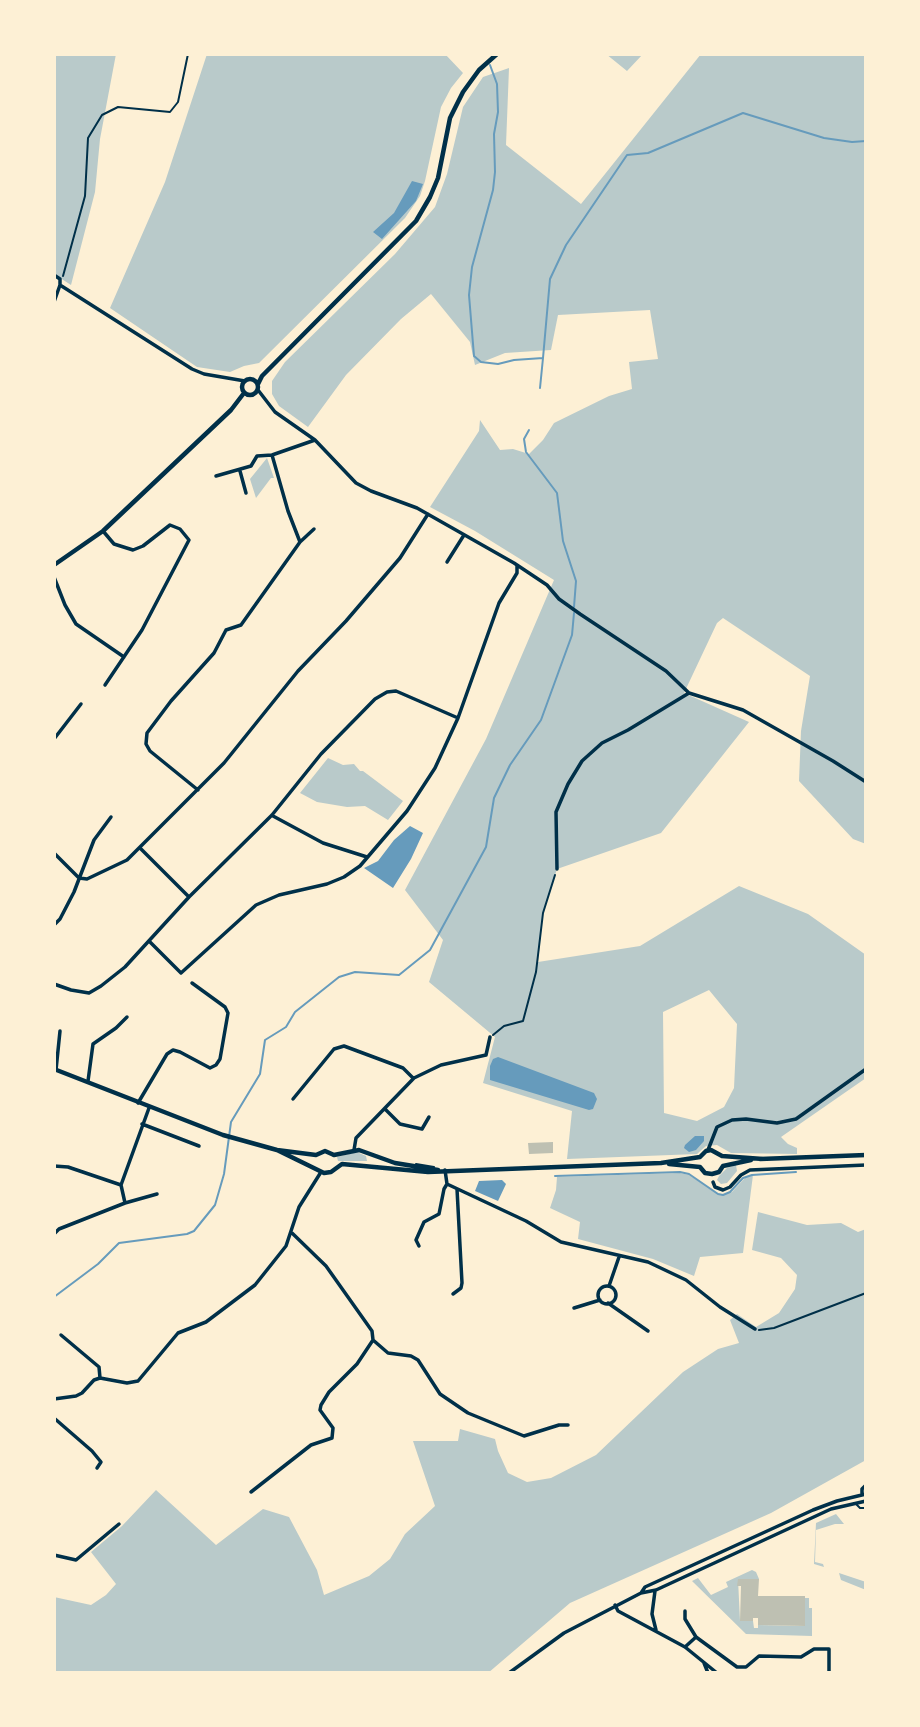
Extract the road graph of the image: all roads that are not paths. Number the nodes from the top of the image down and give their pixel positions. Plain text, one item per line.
1 (497, 55) edge
2 (54, 275) edge
3 (60, 285) junction
4 (54, 302) edge
5 (244, 382) junction
6 (253, 389) junction
7 (315, 440) junction
8 (272, 454) junction
9 (240, 471) junction
10 (216, 476) dead end
11 (246, 493) dead end
12 (428, 514) junction
13 (314, 529) dead end
14 (103, 531) junction
15 (464, 535) junction
16 (300, 542) junction
17 (447, 562) dead end
18 (54, 565) edge
19 (517, 566) junction
20 (54, 578) edge
21 (124, 657) junction
22 (105, 685) dead end
23 (689, 694) junction
24 (81, 704) dead end
25 (458, 718) junction
26 (54, 739) edge
27 (866, 782) edge
28 (198, 790) junction
29 (272, 816) junction
30 (111, 817) dead end
31 (140, 848) junction
32 (54, 853) edge
33 (367, 857) junction
34 (557, 869) road end
35 (79, 878) junction
36 (189, 897) junction
37 (54, 925) edge
38 (149, 942) junction
39 (192, 983) dead end
40 (54, 984) edge
41 (127, 1017) dead end
42 (60, 1031) dead end
43 (489, 1038) road end
44 (866, 1069) edge
45 (55, 1070) edge
46 (414, 1078) junction
47 (88, 1081) junction
48 (293, 1098) dead end
49 (138, 1103) junction
50 (149, 1108) junction
51 (385, 1109) junction
52 (429, 1118) dead end
53 (142, 1124) junction
54 (199, 1146) dead end
55 (277, 1150) junction
56 (354, 1150) junction
57 (711, 1150) junction
58 (866, 1154) edge
59 (316, 1155) junction
60 (334, 1155) junction
61 (373, 1156) junction
62 (722, 1156) junction
63 (700, 1157) junction
64 (763, 1159) junction
65 (661, 1163) junction
66 (866, 1165) edge
67 (54, 1166) edge
68 (723, 1166) junction
69 (335, 1167) junction
70 (369, 1167) junction
71 (700, 1167) junction
72 (316, 1168) junction
73 (441, 1170) junction
74 (321, 1172) junction
75 (713, 1182) dead end
76 (447, 1184) junction
77 (121, 1185) junction
78 (457, 1189) junction
79 (157, 1194) dead end
80 (125, 1203) junction
81 (292, 1233) junction
82 (54, 1234) edge
83 (419, 1246) dead end
84 (620, 1257) junction
85 (609, 1286) junction
86 (453, 1294) dead end
87 (600, 1300) junction
88 (608, 1303) junction
89 (574, 1308) dead end
90 (755, 1329) road end
91 (648, 1331) dead end
92 (61, 1335) dead end
93 (373, 1340) junction
94 (100, 1378) junction
95 (54, 1399) edge
96 (54, 1418) edge
97 (568, 1425) dead end
98 (97, 1468) dead end
99 (866, 1485) edge
100 (251, 1492) dead end
101 (864, 1494) edge
102 (866, 1501) edge
103 (854, 1503) junction
104 (866, 1508) edge
105 (119, 1524) dead end
106 (54, 1555) edge
107 (656, 1590) junction
108 (641, 1593) junction
109 (615, 1605) junction
110 (685, 1611) dead end
111 (656, 1630) junction
112 (696, 1637) junction
113 (685, 1647) junction
114 (703, 1661) junction
115 (509, 1673) edge
116 (708, 1673) edge
117 (718, 1673) edge
118 (829, 1673) edge

1 - 6 street
2 - 3 street
3 - 4 street
3 - 5 street
5 - 6 street
5 - 6 street
6 - 7 street
6 - 14 street
7 - 8 street
7 - 12 street
8 - 9 street
8 - 16 street
9 - 10 street
9 - 11 street
12 - 15 street
12 - 28 street
13 - 16 street
14 - 18 street
14 - 21 street
15 - 17 street
15 - 19 street
16 - 28 street
19 - 23 street
19 - 25 street
20 - 21 street
21 - 22 street
23 - 27 street
23 - 34 street
24 - 26 street
25 - 29 street
25 - 33 street
28 - 31 street
29 - 33 street
29 - 36 street
30 - 35 street
31 - 35 street
31 - 36 street
32 - 35 street
33 - 38 street
35 - 37 street
36 - 38 street
38 - 40 street
39 - 49 street
41 - 47 street
42 - 45 street
43 - 46 street
44 - 57 street
45 - 47 street
46 - 48 street
46 - 51 street
47 - 49 street
49 - 50 street
50 - 53 street
50 - 55 street
51 - 52 street
51 - 56 street
53 - 54 street
53 - 77 street
55 - 59 street
55 - 72 street
56 - 60 street
56 - 61 street
57 - 62 street
57 - 63 street
58 - 64 street
59 - 60 street
59 - 72 street
60 - 69 street
61 - 70 street
61 - 73 street
62 - 64 street
62 - 68 street
63 - 65 street
63 - 71 street
64 - 68 street
65 - 71 street
65 - 73 street
66 - 75 street
67 - 77 street
68 - 71 street
69 - 70 street
69 - 74 street
70 - 73 street
72 - 74 street
73 - 76 street
74 - 81 street
76 - 78 street
76 - 83 street
77 - 80 street
78 - 84 street
78 - 86 street
79 - 80 street
80 - 82 street
81 - 93 street
81 - 94 street
84 - 85 street
84 - 90 street
85 - 87 street
85 - 88 street
87 - 88 street
87 - 89 street
88 - 91 street
92 - 94 street
93 - 97 street
93 - 100 street
94 - 95 street
96 - 98 street
99 - 101 street
101 - 108 street
102 - 103 street
103 - 104 lane
103 - 107 street
105 - 106 street
107 - 108 street
107 - 111 street
108 - 109 street
109 - 111 street
109 - 115 street
110 - 112 street
111 - 113 street
112 - 113 street
112 - 118 street
113 - 114 street
114 - 116 street
114 - 117 street

